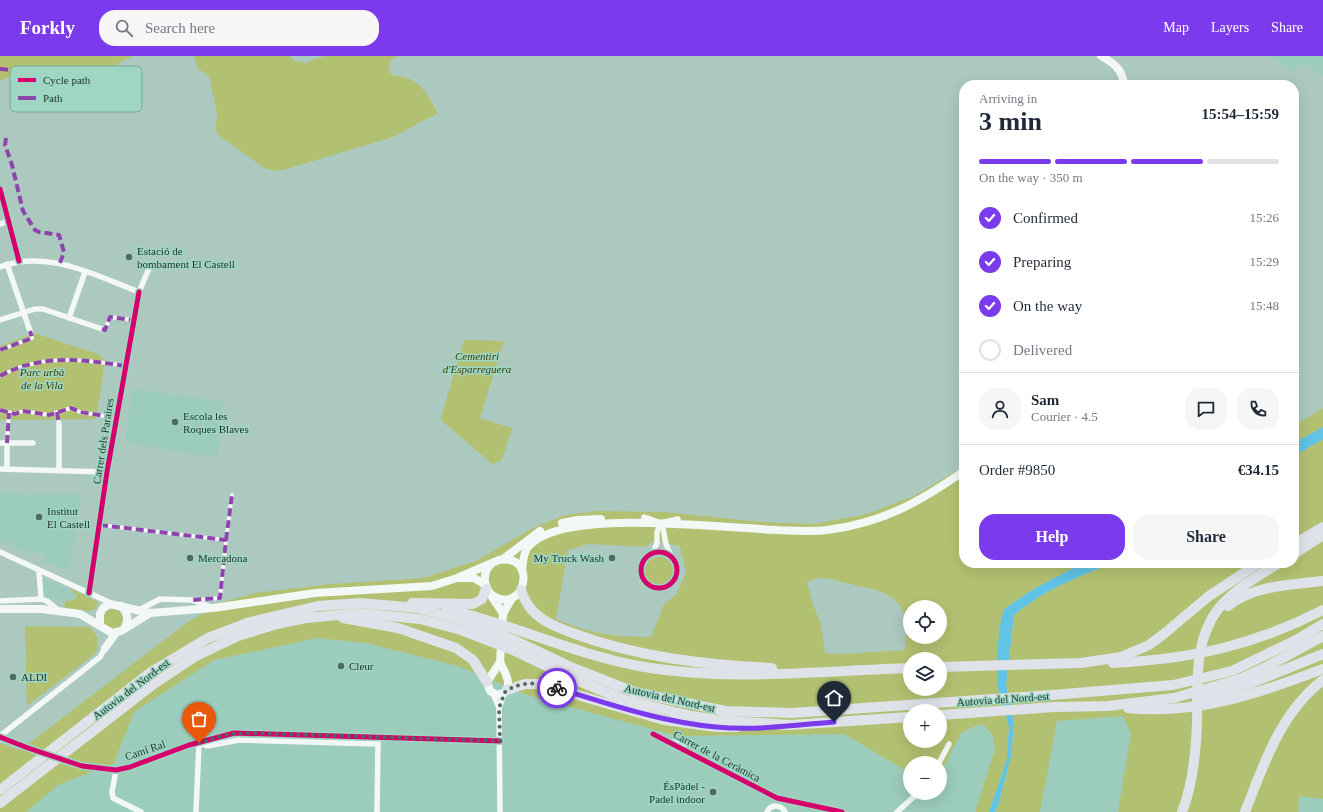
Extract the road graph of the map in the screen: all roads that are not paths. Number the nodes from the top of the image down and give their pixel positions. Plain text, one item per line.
1 (1101, 56) edge
2 (1123, 80) edge
3 (0, 189) edge
4 (8, 221) junction
5 (0, 224) edge
6 (19, 260) junction
7 (7, 264) junction
8 (150, 266) dead end
9 (0, 267) edge
10 (85, 272) junction
11 (139, 292) junction
12 (23, 312) junction
13 (69, 318) junction
14 (0, 320) edge
15 (133, 320) junction
16 (102, 329) joint
17 (30, 331) joint
18 (0, 350) edge
19 (125, 366) junction
20 (0, 376) edge
21 (0, 410) edge
22 (9, 412) junction
23 (57, 412) junction
24 (117, 418) junction
25 (59, 424) joint
26 (0, 443) edge
27 (7, 443) junction
28 (33, 443) dead end
29 (0, 469) edge
30 (7, 469) junction
31 (60, 470) junction
32 (107, 472) junction
33 (959, 474) edge
34 (232, 495) dead end
35 (646, 520) junction
36 (678, 521) junction
37 (661, 523) junction
38 (100, 525) junction
39 (1323, 527) edge
40 (657, 532) junction
41 (666, 533) junction
42 (1323, 535) edge
43 (226, 540) junction
44 (1299, 541) edge
45 (1299, 551) edge
46 (0, 552) edge
47 (653, 553) junction
48 (671, 556) junction
49 (503, 559) junction
50 (491, 564) junction
51 (1251, 568) edge
52 (1272, 568) edge
53 (39, 570) junction
54 (522, 570) junction
55 (457, 578) junction
56 (1323, 581) edge
57 (488, 589) junction
58 (521, 590) junction
59 (89, 593) junction
60 (512, 598) junction
61 (41, 599) junction
62 (192, 600) junction
63 (0, 601) edge
64 (117, 605) junction
65 (403, 605) junction
66 (213, 608) junction
67 (418, 608) junction
68 (0, 609) edge
69 (102, 609) junction
70 (58, 610) junction
71 (139, 610) junction
72 (1323, 610) edge
73 (150, 613) junction
74 (84, 615) junction
75 (337, 616) junction
76 (502, 618) junction
77 (1323, 624) edge
78 (102, 627) junction
79 (124, 628) junction
80 (1206, 632) junction
81 (116, 633) junction
82 (1323, 636) edge
83 (105, 648) junction
84 (1323, 654) edge
85 (500, 662) junction
86 (1081, 662) junction
87 (947, 667) edge
88 (903, 668) edge
89 (892, 669) junction
90 (1323, 669) edge
91 (506, 677) junction
92 (490, 678) junction
93 (1323, 680) edge
94 (506, 691) junction
95 (493, 694) junction
96 (1140, 702) junction
97 (1108, 706) junction
98 (499, 708) junction
99 (947, 714) edge
100 (903, 718) edge
101 (789, 726) junction
102 (653, 734) dead end
103 (0, 736) edge
104 (378, 737) junction
105 (500, 741) junction
106 (199, 743) junction
107 (378, 744) junction
108 (949, 744) dead end
109 (943, 756) edge
110 (116, 770) junction
111 (0, 790) edge
112 (910, 800) edge
113 (0, 803) edge
114 (141, 812) edge
115 (196, 812) edge
116 (378, 812) edge
117 (500, 812) edge
118 (767, 812) edge
119 (785, 812) edge
120 (842, 812) edge
121 (897, 812) edge
122 (1182, 812) edge
123 (1245, 812) edge

1 - 2 main road
3 - 4 street
4 - 5 street
4 - 6 street
6 - 7 street
6 - 10 street
7 - 9 street
7 - 12 street
8 - 11 street, Carrer dels Paraires
10 - 11 street
10 - 13 street
11 - 15 street, Carrer dels Paraires
12 - 13 street
12 - 14 street
12 - 17 street
13 - 16 street
15 - 16 street
15 - 19 street, Carrer dels Paraires
17 - 18 street
19 - 20 street
19 - 24 street, Carrer dels Paraires
21 - 22 street
22 - 23 street
22 - 27 street
23 - 24 street
23 - 25 street
24 - 32 street, Carrer dels Paraires
25 - 31 street
26 - 27 street
27 - 28 street
27 - 30 street
29 - 30 street
30 - 31 street
31 - 32 street
32 - 38 street, Carrer dels Paraires
33 - 36 main road
34 - 43 street
35 - 36 main road
35 - 37 main road
35 - 40 street
35 - 49 main road
35 - 54 main road
36 - 37 main road
36 - 41 street
37 - 40 street
37 - 41 street
38 - 43 street
38 - 59 street, Carrer dels Paraires
39 - 44 highway
40 - 47 street
41 - 48 street
42 - 45 highway
43 - 62 street
46 - 53 street
47 - 48 street
47 - 48 street
49 - 50 main road
49 - 54 main road
50 - 55 main road
50 - 57 main road
51 - 86 highway
52 - 80 highway
53 - 59 street
53 - 61 street
54 - 58 main road
55 - 57 main road
55 - 66 main road
56 - 80 highway
57 - 60 main road
57 - 65 highway
57 - 76 main road
58 - 60 main road
58 - 89 highway
59 - 64 street
59 - 69 street
60 - 76 main road
61 - 63 street
61 - 70 street
62 - 66 street
62 - 71 street
64 - 69 main road
64 - 71 main road
64 - 79 main road
65 - 67 highway, Autovia del Nord-est
65 - 111 highway, Autovia del Nord-est
66 - 73 main road
67 - 77 highway, Autovia del Nord-est
67 - 89 highway
68 - 70 main road
69 - 74 main road
69 - 78 main road
70 - 74 main road
71 - 73 main road
72 - 86 highway
73 - 79 main road
74 - 78 main road
75 - 92 highway
75 - 101 highway, Autovia del Nord-est
75 - 113 highway, Autovia del Nord-est
76 - 85 main road
78 - 81 main road
78 - 83 main road
79 - 81 main road
80 - 122 highway
81 - 83 main road
82 - 96 highway, Autovia del Nord-est
83 - 103 street
84 - 96 highway
85 - 91 main road
85 - 92 main road
86 - 87 highway
88 - 89 highway
90 - 97 highway
91 - 92 main road
91 - 94 main road
92 - 95 main road
93 - 123 highway
94 - 95 main road
94 - 98 street
94 - 101 highway
95 - 98 street
96 - 97 highway, Autovia del Nord-est
97 - 99 highway, Autovia del Nord-est
98 - 105 street
100 - 101 highway, Autovia del Nord-est
102 - 120 street, Carrer de la Ceràmica
103 - 110 street, Camí Ral
104 - 105 street, Camí Ral
104 - 106 street, Camí Ral
104 - 107 street
105 - 117 street
106 - 107 street, Camí Ral
106 - 110 street, Camí Ral
106 - 115 street
107 - 116 street
108 - 109 street
110 - 114 street
112 - 121 street
118 - 119 street

